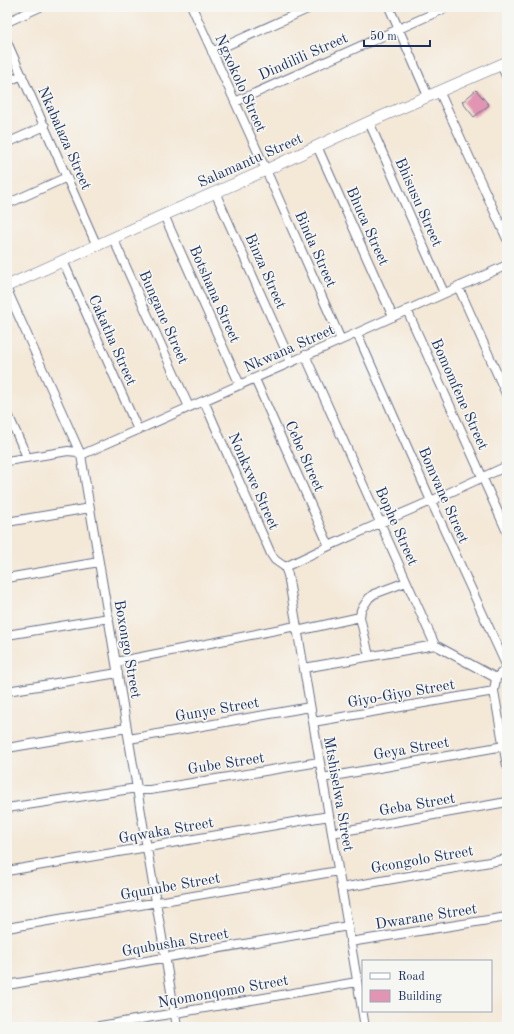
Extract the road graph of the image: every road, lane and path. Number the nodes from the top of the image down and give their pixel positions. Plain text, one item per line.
1 (40, 7) edge
2 (192, 7) edge
3 (312, 7) edge
4 (389, 7) edge
5 (448, 7) edge
6 (7, 22) edge
7 (398, 29) junction
8 (7, 42) edge
9 (212, 52) junction
10 (504, 64) edge
11 (22, 76) junction
12 (507, 78) edge
13 (7, 82) edge
14 (439, 91) junction
15 (428, 96) junction
16 (235, 102) junction
17 (368, 122) junction
18 (45, 126) junction
19 (7, 143) edge
20 (317, 146) junction
21 (266, 170) junction
22 (67, 177) junction
23 (215, 192) junction
24 (7, 204) edge
25 (164, 215) junction
26 (113, 238) junction
27 (507, 239) edge
28 (97, 246) junction
29 (62, 261) junction
30 (507, 265) edge
31 (7, 286) edge
32 (458, 286) junction
33 (7, 290) edge
34 (444, 293) junction
35 (407, 310) junction
36 (393, 317) junction
37 (357, 333) junction
38 (341, 340) junction
39 (305, 356) junction
40 (291, 362) junction
41 (255, 378) junction
42 (240, 385) junction
43 (507, 396) edge
44 (204, 401) junction
45 (189, 407) junction
46 (7, 412) edge
47 (138, 430) junction
48 (81, 455) junction
49 (27, 457) junction
50 (7, 461) edge
51 (507, 466) edge
52 (482, 477) junction
53 (431, 501) junction
54 (90, 508) junction
55 (7, 522) edge
56 (380, 522) junction
57 (507, 532) edge
58 (329, 546) junction
59 (99, 562) junction
60 (285, 567) junction
61 (7, 578) edge
62 (406, 582) junction
63 (109, 618) junction
64 (360, 618) junction
65 (296, 628) junction
66 (7, 636) edge
67 (435, 645) junction
68 (369, 656) junction
69 (116, 662) junction
70 (304, 668) junction
71 (507, 668) edge
72 (118, 673) junction
73 (496, 678) junction
74 (7, 691) edge
75 (494, 691) junction
76 (310, 707) junction
77 (313, 722) junction
78 (127, 728) junction
79 (129, 739) junction
80 (504, 746) junction
81 (7, 748) edge
82 (319, 762) junction
83 (507, 766) edge
84 (322, 778) junction
85 (137, 788) junction
86 (507, 802) edge
87 (7, 808) edge
88 (329, 816) junction
89 (332, 833) junction
90 (147, 848) junction
91 (507, 859) edge
92 (7, 871) edge
93 (338, 871) junction
94 (341, 888) junction
95 (157, 903) junction
96 (507, 917) edge
97 (348, 926) junction
98 (7, 928) edge
99 (350, 942) junction
100 (166, 957) junction
101 (357, 982) junction
102 (7, 985) edge
103 (175, 1013) junction
104 (94, 1027) edge
105 (178, 1027) edge
106 (364, 1027) edge

1 - 6 street
2 - 9 street, Ngxokolo Street
3 - 9 street
4 - 7 street
5 - 7 street, Dindilili Street
7 - 15 street
7 - 16 street, Dindilili Street
8 - 11 street, Nkabalaza Street
9 - 16 street, Ngxokolo Street
10 - 12 street
10 - 14 street, Salamantu Street
11 - 13 street
11 - 18 street, Nkabalaza Street
14 - 15 street, Salamantu Street
14 - 27 street
15 - 17 street, Salamantu Street
16 - 21 street, Ngxokolo Street
17 - 20 street, Salamantu Street
17 - 34 street, Bhisusu Street
18 - 19 street
18 - 22 street, Nkabalaza Street
20 - 21 street, Salamantu Street
20 - 36 street, Bhuca Street
21 - 23 street, Salamantu Street
21 - 38 street, Binda Street
22 - 24 street
22 - 28 street, Nkabalaza Street
23 - 25 street, Salamantu Street
23 - 40 street, Binza Street
25 - 26 street, Salamantu Street
25 - 42 street, Botshana Street
26 - 28 street, Salamantu Street
26 - 45 street, Bungane Street
28 - 29 street, Salamantu Street
29 - 31 street, Salamantu Street
29 - 47 street, Cakatha Street
30 - 32 street, Nkwana Street
32 - 34 street, Nkwana Street
32 - 43 street
33 - 48 street, Boxongo Street
34 - 35 street, Nkwana Street
35 - 36 street, Nkwana Street
35 - 52 street, Bomomfene Street
36 - 37 street, Nkwana Street
37 - 38 street, Nkwana Street
37 - 53 street, Bomvane Street
38 - 39 street, Nkwana Street
39 - 40 street, Nkwana Street
39 - 56 street, Bophe Street
40 - 41 street, Nkwana Street
41 - 42 street, Nkwana Street
41 - 58 street, Cebe Street
42 - 44 street, Nkwana Street
44 - 45 street, Nkwana Street
44 - 60 street, Nonkxwe Street
45 - 47 street, Nkwana Street
46 - 49 street
47 - 48 street, Nkwana Street
48 - 49 street
48 - 54 street, Boxongo Street
49 - 50 street
51 - 52 street
52 - 53 street
52 - 57 street, Bomomfene Street
53 - 56 street
53 - 71 street, Bomvane Street
54 - 55 street
54 - 59 street, Boxongo Street
56 - 58 street
56 - 62 street, Bophe Street
58 - 60 street
59 - 61 street
59 - 63 street, Boxongo Street
60 - 65 street, Mtshiselwa Street
62 - 64 street
62 - 67 street, Bophe Street
63 - 66 street
63 - 69 street, Boxongo Street
64 - 65 street
64 - 68 street
65 - 69 street
65 - 70 street, Mtshiselwa Street
67 - 68 street
67 - 73 street
68 - 70 street
69 - 72 street, Boxongo Street
70 - 76 street, Mtshiselwa Street
71 - 73 street
72 - 74 street
72 - 78 street, Boxongo Street
73 - 75 street
75 - 77 street, Giyo-Giyo Street
75 - 80 street
76 - 77 street, Mtshiselwa Street
76 - 79 street, Gunye Street
77 - 82 street, Mtshiselwa Street
78 - 79 street, Boxongo Street
78 - 81 street
79 - 85 street, Boxongo Street
80 - 83 street
80 - 84 street, Geya Street
82 - 84 street, Mtshiselwa Street
82 - 85 street, Gube Street
84 - 88 street, Mtshiselwa Street
85 - 87 street, Gube Street
85 - 90 street, Boxongo Street
86 - 89 street, Geba Street
88 - 89 street, Mtshiselwa Street
88 - 90 street, Gqwaka Street
89 - 93 street, Mtshiselwa Street
90 - 92 street, Gqwaka Street
90 - 95 street, Boxongo Street
91 - 94 street, Gcongolo Street
93 - 94 street, Mtshiselwa Street
93 - 95 street, Gqunube Street
94 - 97 street, Mtshiselwa Street
95 - 98 street, Gqunube Street
95 - 100 street, Boxongo Street
96 - 99 street, Dwarane Street
97 - 99 street, Mtshiselwa Street
97 - 100 street, Gqubusha Street
99 - 101 street, Mtshiselwa Street
100 - 102 street, Gqubusha Street
100 - 103 street, Boxongo Street
101 - 103 street, Nqomonqomo Street
101 - 106 street, Mtshiselwa Street
103 - 104 street, Nqomonqomo Street
103 - 105 street, Boxongo Street

